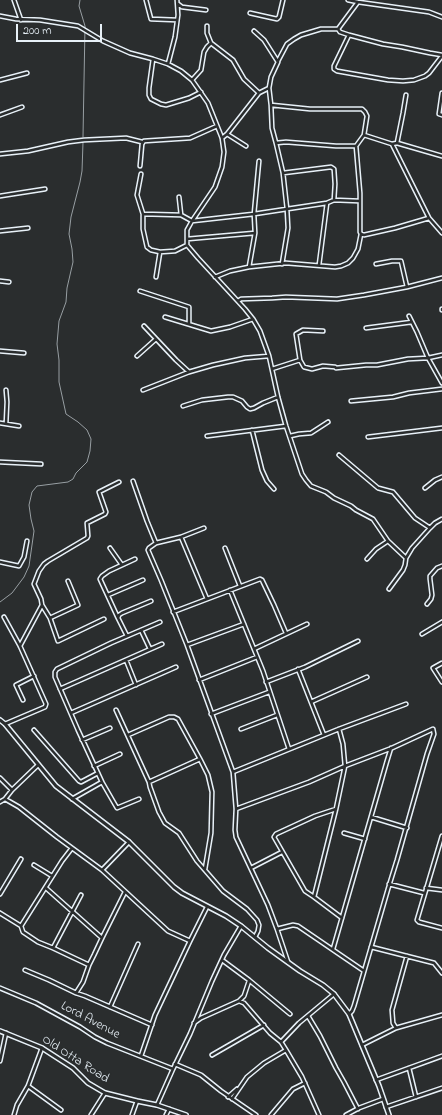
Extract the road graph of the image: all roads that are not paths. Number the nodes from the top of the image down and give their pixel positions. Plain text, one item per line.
1 (14, 0) edge
2 (146, 0) edge
3 (177, 0) edge
4 (283, 0) edge
5 (348, 0) edge
6 (358, 2) junction
7 (177, 4) junction
8 (206, 10) dead end
9 (250, 13) dead end
10 (0, 16) edge
11 (442, 17) edge
12 (21, 20) junction
13 (177, 20) junction
14 (207, 26) dead end
15 (338, 29) junction
16 (254, 31) dead end
17 (349, 35) junction
18 (211, 43) junction
19 (442, 56) edge
20 (153, 59) junction
21 (278, 62) junction
22 (168, 64) junction
23 (27, 74) dead end
24 (0, 80) edge
25 (192, 80) junction
26 (269, 88) junction
27 (201, 92) junction
28 (259, 93) junction
29 (442, 93) edge
30 (406, 95) dead end
31 (271, 105) junction
32 (22, 107) dead end
33 (0, 115) edge
34 (442, 116) edge
35 (216, 126) junction
36 (227, 134) junction
37 (364, 134) junction
38 (222, 138) junction
39 (142, 142) junction
40 (276, 143) junction
41 (397, 143) junction
42 (392, 144) junction
43 (246, 146) dead end
44 (356, 146) junction
45 (0, 154) edge
46 (442, 156) edge
47 (259, 161) dead end
48 (140, 166) dead end
49 (283, 173) junction
50 (141, 174) dead end
51 (45, 188) dead end
52 (0, 196) edge
53 (179, 198) dead end
54 (334, 200) junction
55 (359, 201) junction
56 (327, 203) junction
57 (287, 209) junction
58 (143, 214) junction
59 (254, 214) junction
60 (181, 215) junction
61 (429, 218) junction
62 (192, 221) junction
63 (28, 228) dead end
64 (0, 230) edge
65 (256, 233) junction
66 (361, 234) junction
67 (442, 234) edge
68 (187, 238) junction
69 (187, 245) junction
70 (160, 252) junction
71 (282, 264) junction
72 (376, 264) dead end
73 (319, 265) junction
74 (249, 267) junction
75 (156, 277) dead end
76 (215, 277) junction
77 (442, 278) edge
78 (0, 281) edge
79 (9, 282) dead end
80 (407, 287) junction
81 (140, 291) dead end
82 (238, 301) junction
83 (409, 316) dead end
84 (165, 317) dead end
85 (253, 319) junction
86 (412, 322) junction
87 (189, 324) junction
88 (144, 326) dead end
89 (366, 328) dead end
90 (323, 331) dead end
91 (156, 339) junction
92 (0, 350) edge
93 (24, 353) dead end
94 (442, 355) edge
95 (136, 356) dead end
96 (269, 356) junction
97 (428, 358) junction
98 (300, 360) junction
99 (272, 369) junction
100 (189, 372) junction
101 (442, 384) edge
102 (442, 389) edge
103 (6, 390) dead end
104 (143, 390) dead end
105 (278, 397) junction
106 (351, 401) dead end
107 (183, 406) dead end
108 (328, 422) dead end
109 (0, 423) edge
110 (6, 424) junction
111 (19, 426) dead end
112 (286, 426) junction
113 (441, 429) edge
114 (252, 430) junction
115 (207, 436) dead end
116 (290, 436) junction
117 (368, 437) dead end
118 (339, 456) dead end
119 (0, 462) edge
120 (41, 464) dead end
121 (442, 477) edge
122 (133, 481) dead end
123 (119, 482) dead end
124 (425, 488) dead end
125 (274, 489) dead end
126 (442, 519) edge
127 (204, 528) dead end
128 (430, 528) junction
129 (181, 537) junction
130 (27, 541) dead end
131 (388, 541) junction
132 (156, 543) junction
133 (110, 548) dead end
134 (225, 548) dead end
135 (406, 558) junction
136 (135, 559) dead end
137 (367, 559) dead end
138 (0, 562) edge
139 (122, 565) junction
140 (442, 566) edge
141 (143, 580) dead end
142 (68, 581) dead end
143 (240, 586) junction
144 (389, 589) dead end
145 (230, 590) junction
146 (108, 595) junction
147 (207, 599) junction
148 (151, 601) dead end
149 (427, 604) dead end
150 (42, 605) junction
151 (173, 612) junction
152 (4, 617) dead end
153 (50, 618) junction
154 (118, 618) junction
155 (104, 619) dead end
156 (160, 622) dead end
157 (442, 622) edge
158 (244, 624) junction
159 (307, 624) dead end
160 (141, 630) junction
161 (286, 633) junction
162 (422, 634) dead end
163 (127, 636) junction
164 (358, 641) dead end
165 (162, 644) dead end
166 (186, 645) junction
167 (20, 646) junction
168 (150, 649) junction
169 (254, 649) junction
170 (257, 658) junction
171 (126, 660) junction
172 (442, 663) edge
173 (176, 667) dead end
174 (298, 669) junction
175 (34, 676) junction
176 (367, 677) dead end
177 (199, 680) junction
178 (266, 682) junction
179 (442, 682) edge
180 (136, 684) junction
181 (60, 689) junction
182 (269, 692) junction
183 (24, 700) dead end
184 (311, 702) junction
185 (406, 704) dead end
186 (116, 710) dead end
187 (70, 713) junction
188 (211, 714) junction
189 (277, 715) junction
190 (0, 720) edge
191 (4, 724) junction
192 (110, 728) dead end
193 (339, 729) junction
194 (34, 730) dead end
195 (241, 730) dead end
196 (128, 735) junction
197 (324, 735) junction
198 (82, 740) junction
199 (392, 748) junction
200 (289, 749) junction
201 (120, 754) dead end
202 (200, 759) junction
203 (38, 765) junction
204 (94, 766) junction
205 (345, 766) junction
206 (233, 772) junction
207 (98, 773) junction
208 (0, 778) edge
209 (102, 782) junction
210 (149, 782) junction
211 (12, 790) junction
212 (5, 799) junction
213 (72, 799) junction
214 (139, 799) dead end
215 (0, 802) edge
216 (236, 808) junction
217 (336, 809) junction
218 (371, 817) junction
219 (406, 828) junction
220 (344, 833) dead end
221 (442, 836) edge
222 (365, 839) junction
223 (129, 842) junction
224 (72, 848) junction
225 (282, 852) junction
226 (21, 859) dead end
227 (34, 865) dead end
228 (251, 868) junction
229 (205, 869) junction
230 (102, 870) junction
231 (52, 876) junction
232 (389, 884) junction
233 (46, 888) junction
234 (426, 888) junction
235 (442, 890) edge
236 (125, 892) junction
237 (424, 893) junction
238 (0, 894) edge
239 (81, 895) dead end
240 (314, 897) junction
241 (207, 907) junction
242 (72, 912) junction
243 (0, 913) edge
244 (342, 918) junction
245 (21, 926) junction
246 (241, 926) junction
247 (442, 928) edge
248 (277, 929) junction
249 (254, 937) junction
250 (102, 938) junction
251 (190, 941) junction
252 (138, 944) dead end
253 (371, 946) junction
254 (53, 948) junction
255 (333, 949) junction
256 (408, 956) junction
257 (222, 960) junction
258 (288, 962) junction
259 (89, 965) junction
260 (25, 970) dead end
261 (364, 971) junction
262 (442, 973) edge
263 (249, 980) junction
264 (0, 988) edge
265 (76, 993) junction
266 (334, 994) junction
267 (244, 996) junction
268 (239, 1001) junction
269 (244, 1003) junction
270 (110, 1006) junction
271 (290, 1014) dead end
272 (349, 1014) junction
273 (442, 1015) edge
274 (308, 1016) junction
275 (194, 1023) junction
276 (152, 1025) junction
277 (264, 1025) junction
278 (396, 1028) junction
279 (0, 1030) edge
280 (6, 1032) junction
281 (281, 1042) junction
282 (362, 1045) junction
283 (42, 1048) junction
284 (286, 1050) junction
285 (212, 1055) dead end
286 (141, 1056) junction
287 (442, 1056) edge
288 (0, 1061) edge
289 (175, 1064) junction
290 (409, 1068) junction
291 (172, 1069) junction
292 (376, 1080) junction
293 (305, 1083) junction
294 (28, 1086) junction
295 (241, 1086) junction
296 (442, 1088) edge
297 (105, 1092) junction
298 (228, 1096) junction
299 (416, 1097) junction
300 (232, 1099) junction
301 (383, 1099) junction
302 (137, 1101) junction
303 (157, 1105) junction
304 (385, 1107) junction
305 (169, 1109) junction
306 (358, 1109) junction
307 (61, 1110) dead end
308 (14, 1115) edge
309 (91, 1115) edge
310 (132, 1115) edge
311 (166, 1115) edge
312 (186, 1115) edge
313 (256, 1115) edge
314 (271, 1115) edge
315 (319, 1115) edge
316 (346, 1115) edge
317 (389, 1115) edge

1 - 12 street
2 - 13 street
3 - 7 street
4 - 9 street
5 - 6 street
6 - 11 street
6 - 15 street
7 - 8 street
7 - 13 street
10 - 12 street
12 - 20 street
13 - 22 street
14 - 18 street
15 - 17 street
15 - 21 street
16 - 21 street
17 - 19 street
17 - 19 street
18 - 25 street
18 - 28 street
20 - 22 street
20 - 27 street
21 - 26 street
22 - 25 street
23 - 24 street
25 - 27 street
26 - 28 street
26 - 31 street
27 - 35 street
28 - 36 street
29 - 34 street
30 - 41 street
31 - 37 street
31 - 40 street
32 - 33 street
35 - 38 street
35 - 39 street
36 - 38 street
36 - 43 street
37 - 42 street
37 - 44 street
38 - 62 street
39 - 45 street
39 - 48 street
40 - 44 street
40 - 49 street
41 - 42 street
41 - 46 street
42 - 61 street
44 - 55 street
47 - 59 street
49 - 54 street
49 - 57 street
50 - 58 street
51 - 52 street
53 - 60 street
54 - 55 street
54 - 56 street
55 - 66 street
56 - 57 street
56 - 73 street
57 - 59 street
57 - 71 street
58 - 60 street
58 - 70 street
59 - 62 street
59 - 65 street
60 - 62 street
61 - 66 street
61 - 67 street
62 - 68 street
63 - 64 street
65 - 68 street
65 - 74 street
66 - 73 street
68 - 69 street
69 - 70 street
69 - 76 street
70 - 75 street
71 - 73 street
71 - 74 street
72 - 80 street
74 - 76 street
76 - 82 street
77 - 80 street
78 - 79 street
80 - 82 street
81 - 87 street
82 - 85 street
83 - 86 street
84 - 87 street
85 - 87 street
85 - 96 street
86 - 89 street
86 - 97 street
88 - 91 street
90 - 98 street
91 - 95 street
91 - 100 street
92 - 93 street
94 - 97 street
96 - 99 street
96 - 100 street
97 - 98 street
97 - 101 street
98 - 99 street
99 - 105 street
100 - 104 street
102 - 106 street
103 - 110 street
105 - 107 street
105 - 112 street
108 - 116 street
109 - 110 street
110 - 111 street
112 - 114 street
112 - 116 street
113 - 117 street
114 - 115 street
114 - 125 street
116 - 131 street
118 - 128 street
119 - 120 street
121 - 124 street
122 - 132 street
123 - 150 street
126 - 128 street
127 - 129 street
128 - 135 street
129 - 132 street
129 - 147 street
130 - 138 street
131 - 135 street
131 - 137 street
132 - 151 street
133 - 139 street
134 - 143 street
135 - 144 street
136 - 139 street
139 - 146 street
140 - 149 street
141 - 146 street
142 - 153 street
143 - 145 street
143 - 161 street
145 - 147 street
145 - 158 street
146 - 154 street
147 - 151 street
148 - 154 street
150 - 153 street
150 - 167 street
151 - 166 street
152 - 167 street
153 - 155 street
154 - 163 street
156 - 160 street
157 - 162 street
158 - 166 street
158 - 169 street
159 - 161 street
160 - 163 street
160 - 168 street
161 - 169 street
163 - 181 street
164 - 174 street
165 - 168 street
166 - 177 street
167 - 175 street
168 - 171 street
169 - 170 street
170 - 177 street
170 - 178 street
171 - 180 street
171 - 181 street
172 - 179 street
173 - 180 street
174 - 178 street
174 - 184 street
175 - 183 street
175 - 191 street
176 - 184 street
177 - 188 street
178 - 182 street
180 - 187 street
181 - 187 street
182 - 188 street
182 - 189 street
184 - 197 street
185 - 193 street
186 - 196 street
187 - 198 street
188 - 206 street
189 - 195 street
189 - 200 street
190 - 191 street
191 - 203 street
192 - 198 street
193 - 197 street
193 - 205 street
194 - 207 street
196 - 202 street
196 - 210 street
197 - 200 street
198 - 204 street
199 - 205 street
199 - 218 street
199 - 219 street
200 - 206 street
201 - 204 street
202 - 210 street
202 - 229 street
203 - 211 street
203 - 213 street
204 - 207 street
205 - 216 street
205 - 217 street
206 - 216 street
207 - 209 street
208 - 211 street
209 - 213 street
209 - 214 street
210 - 229 street
211 - 212 street
212 - 215 street
212 - 224 street
213 - 223 street
216 - 228 street
217 - 225 street
217 - 240 street
218 - 219 street
218 - 222 street
219 - 232 street
220 - 222 street
221 - 234 street
222 - 244 street
223 - 230 street
223 - 241 street
224 - 230 street
224 - 231 street
225 - 228 street
225 - 240 street
226 - 238 street
227 - 231 street
228 - 248 street
229 - 249 street
230 - 236 street
231 - 233 street
232 - 237 street
232 - 253 street
233 - 242 street
233 - 245 street
234 - 235 street
234 - 237 street
236 - 250 street
236 - 251 street
237 - 247 street
239 - 242 street
240 - 244 street
241 - 246 street
241 - 251 street
242 - 250 street
242 - 254 street
243 - 245 street
244 - 255 street
245 - 254 street
246 - 249 street
246 - 257 street
248 - 255 street
248 - 258 street
249 - 258 street
250 - 259 street
251 - 276 street
252 - 270 street
253 - 256 street
253 - 261 street
254 - 259 street
255 - 261 street
256 - 262 street
256 - 278 street
257 - 263 street
257 - 275 street
258 - 266 street
259 - 265 street
260 - 265 street
261 - 272 street
263 - 267 street
263 - 271 street
264 - 286 street, Lord Avenue
265 - 270 street
266 - 272 street
266 - 274 street
267 - 268 street
267 - 269 street
268 - 269 street
268 - 275 street
269 - 277 street
270 - 276 street
272 - 282 street
273 - 278 street
274 - 281 street
274 - 306 street
275 - 289 street
276 - 286 street
277 - 281 street
277 - 285 street
278 - 282 street
279 - 280 street, Old Otta Road
280 - 283 street, Old Otta Road
280 - 288 street
281 - 284 street
282 - 292 street
283 - 294 street
283 - 297 street, Old Otta Road
284 - 293 street
284 - 295 street
286 - 291 street, Lord Avenue
287 - 290 street
289 - 291 street
289 - 298 street
290 - 292 street
290 - 299 street
291 - 303 street
292 - 301 street
293 - 314 street
293 - 315 street
294 - 307 street
294 - 308 street
295 - 298 street
295 - 300 street
296 - 299 street
297 - 302 street, Old Otta Road
297 - 309 street
298 - 300 street
299 - 304 street
300 - 313 street
301 - 304 street
301 - 306 street
302 - 303 street, Old Otta Road
302 - 310 street
303 - 305 street, Old Otta Road
304 - 317 street
305 - 311 street
305 - 312 street, Old Otta Road
306 - 316 street

